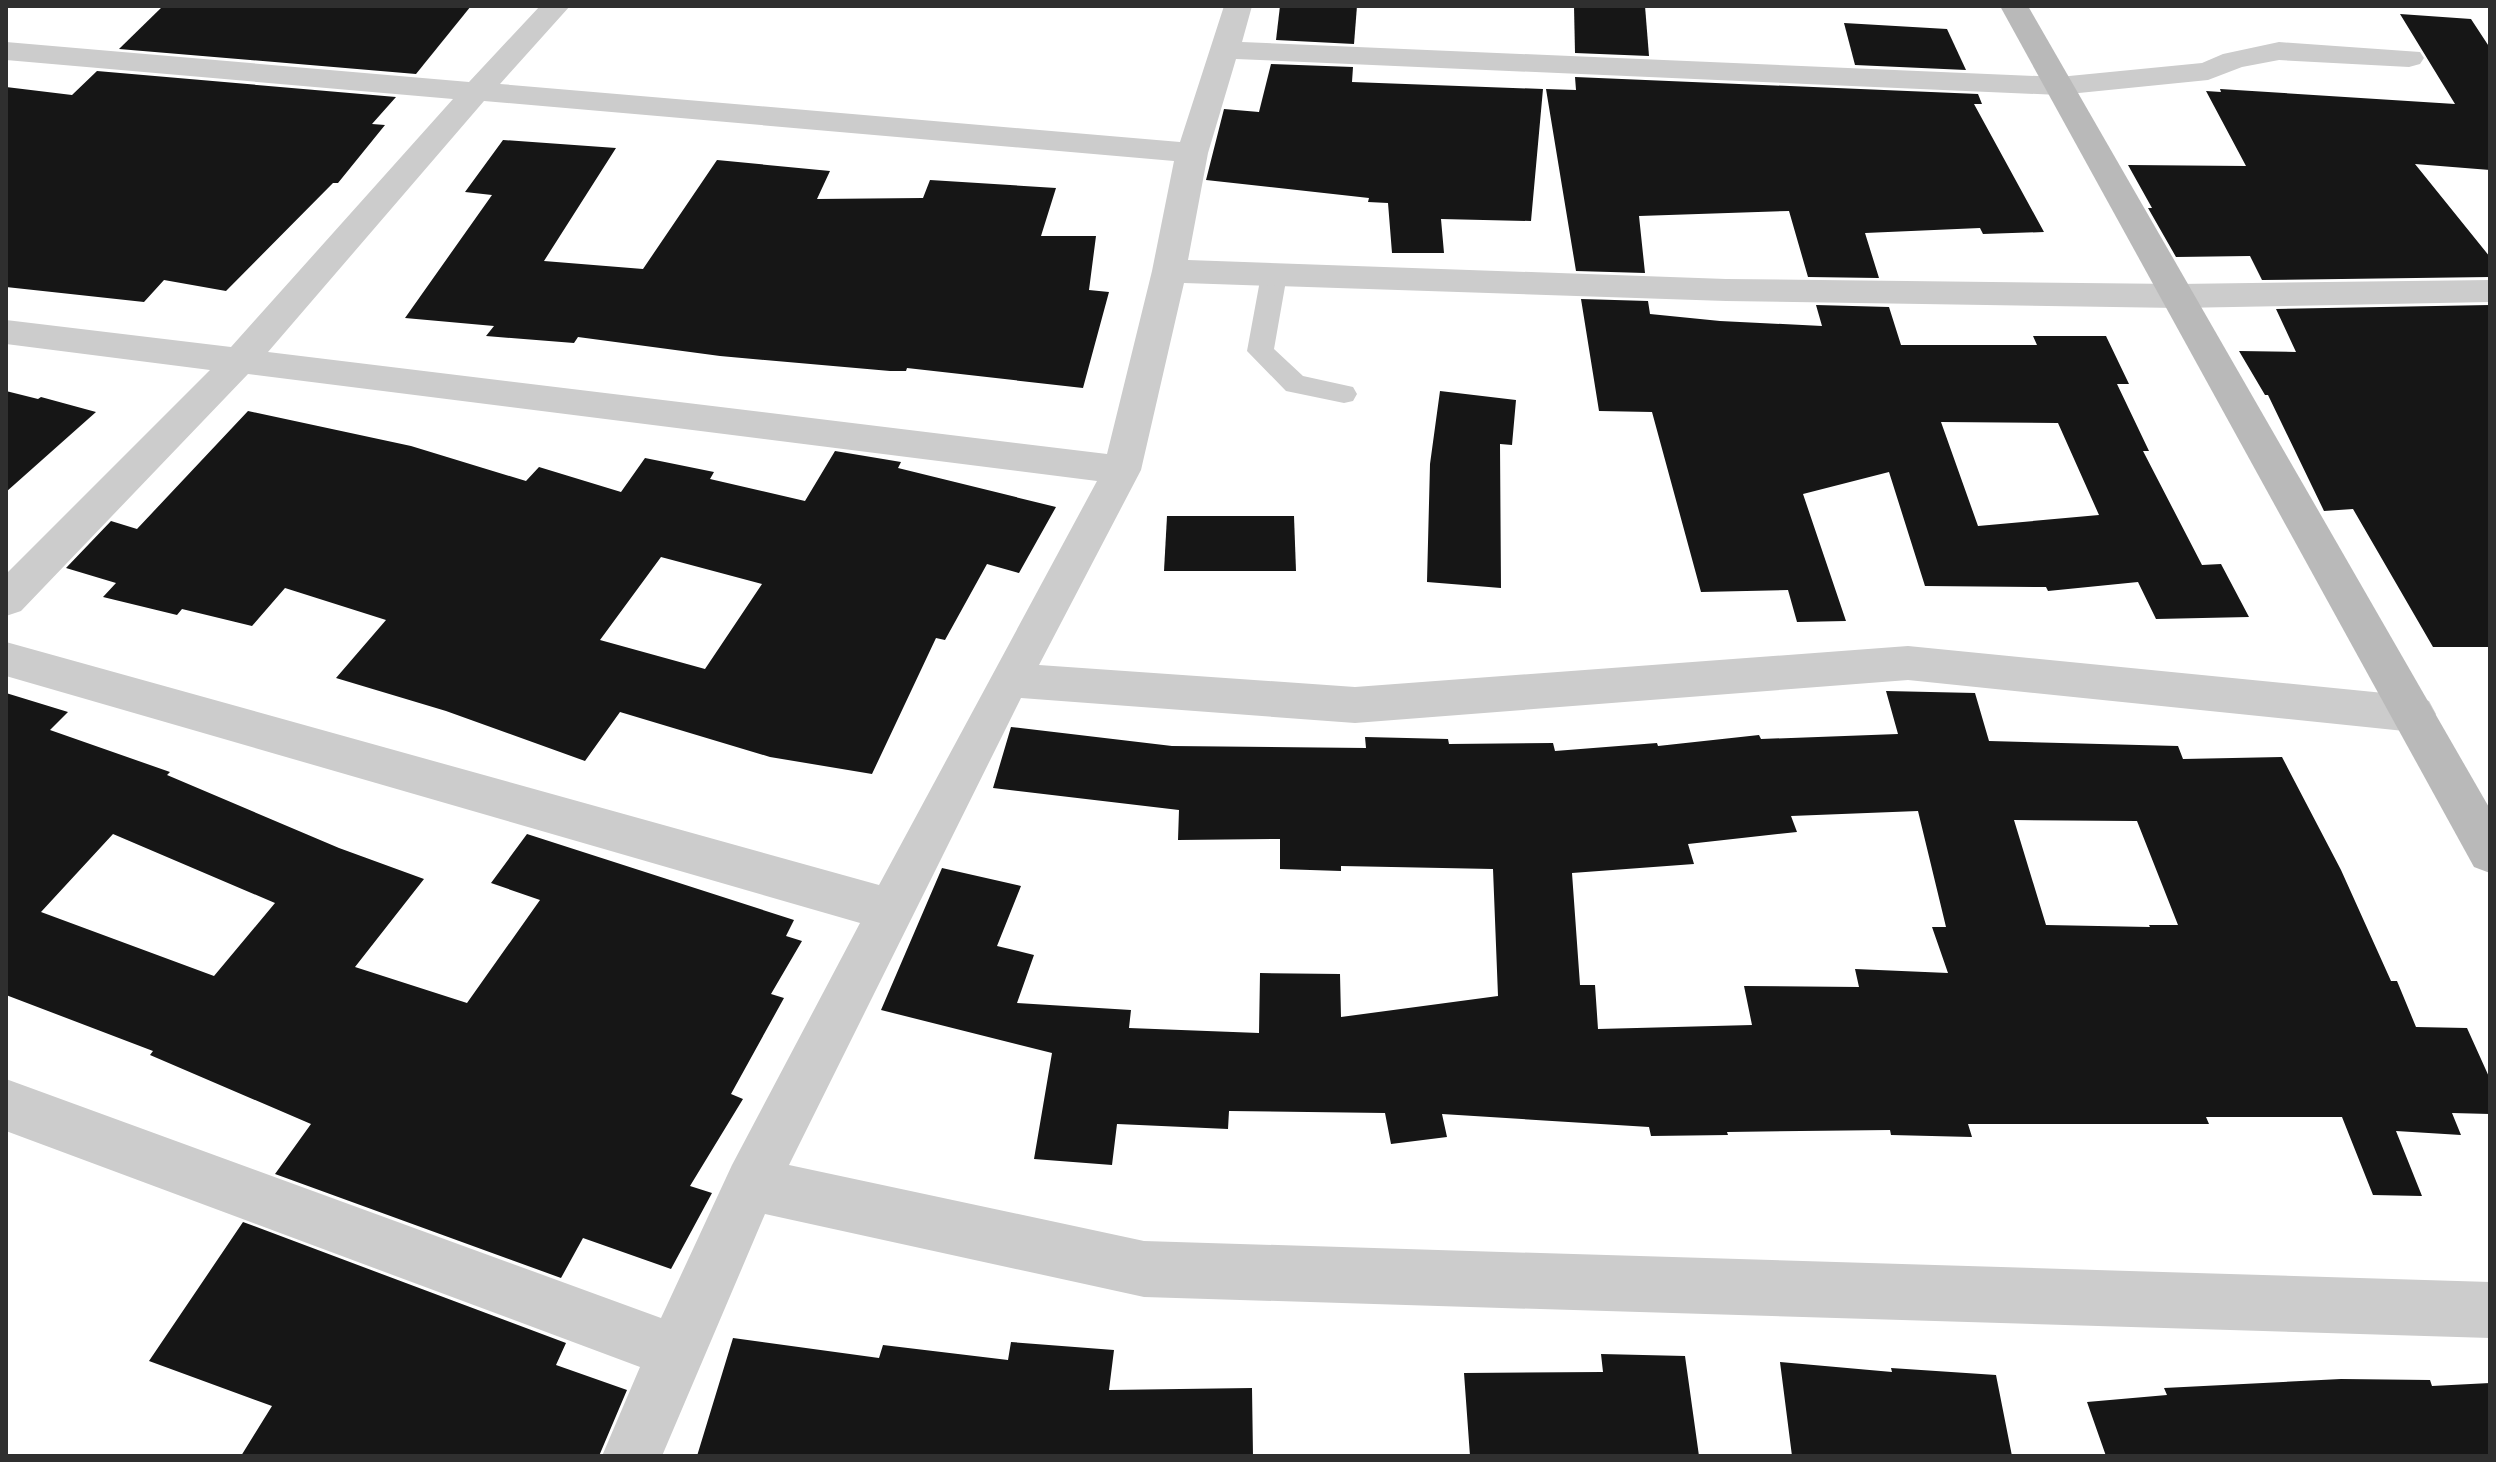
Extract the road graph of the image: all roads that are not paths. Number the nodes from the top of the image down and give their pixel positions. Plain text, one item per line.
1 (556, 6) edge
2 (1238, 6) edge
3 (2014, 6) edge
4 (1225, 50) junction
5 (6, 51) edge
6 (2409, 58) dead end
7 (2059, 86) junction
8 (475, 93) junction
9 (1192, 153) junction
10 (1169, 271) junction
11 (1274, 275) junction
12 (2490, 291) edge
13 (2178, 296) junction
14 (6, 332) edge
15 (240, 361) junction
16 (1344, 394) dead end
17 (1122, 470) junction
18 (6, 600) edge
19 (6, 659) edge
20 (1009, 680) junction
21 (2414, 714) junction
22 (2490, 852) edge
23 (891, 910) junction
24 (6, 1105) edge
25 (751, 1184) junction
26 (2490, 1310) edge
27 (675, 1352) junction
28 (632, 1456) edge

1 - 8 street
2 - 4 street
3 - 7 street
4 - 7 street
4 - 9 street
5 - 8 street
6 - 7 street
7 - 13 street
8 - 9 street
8 - 15 street
9 - 10 street
10 - 11 street
10 - 17 street
11 - 13 street
11 - 16 lane
12 - 13 street
13 - 21 street
14 - 15 street
15 - 17 street
15 - 18 street
17 - 20 street
19 - 23 street
20 - 21 street
20 - 23 street
21 - 22 street
23 - 25 street
24 - 27 street
25 - 26 street
25 - 27 street
27 - 28 street

